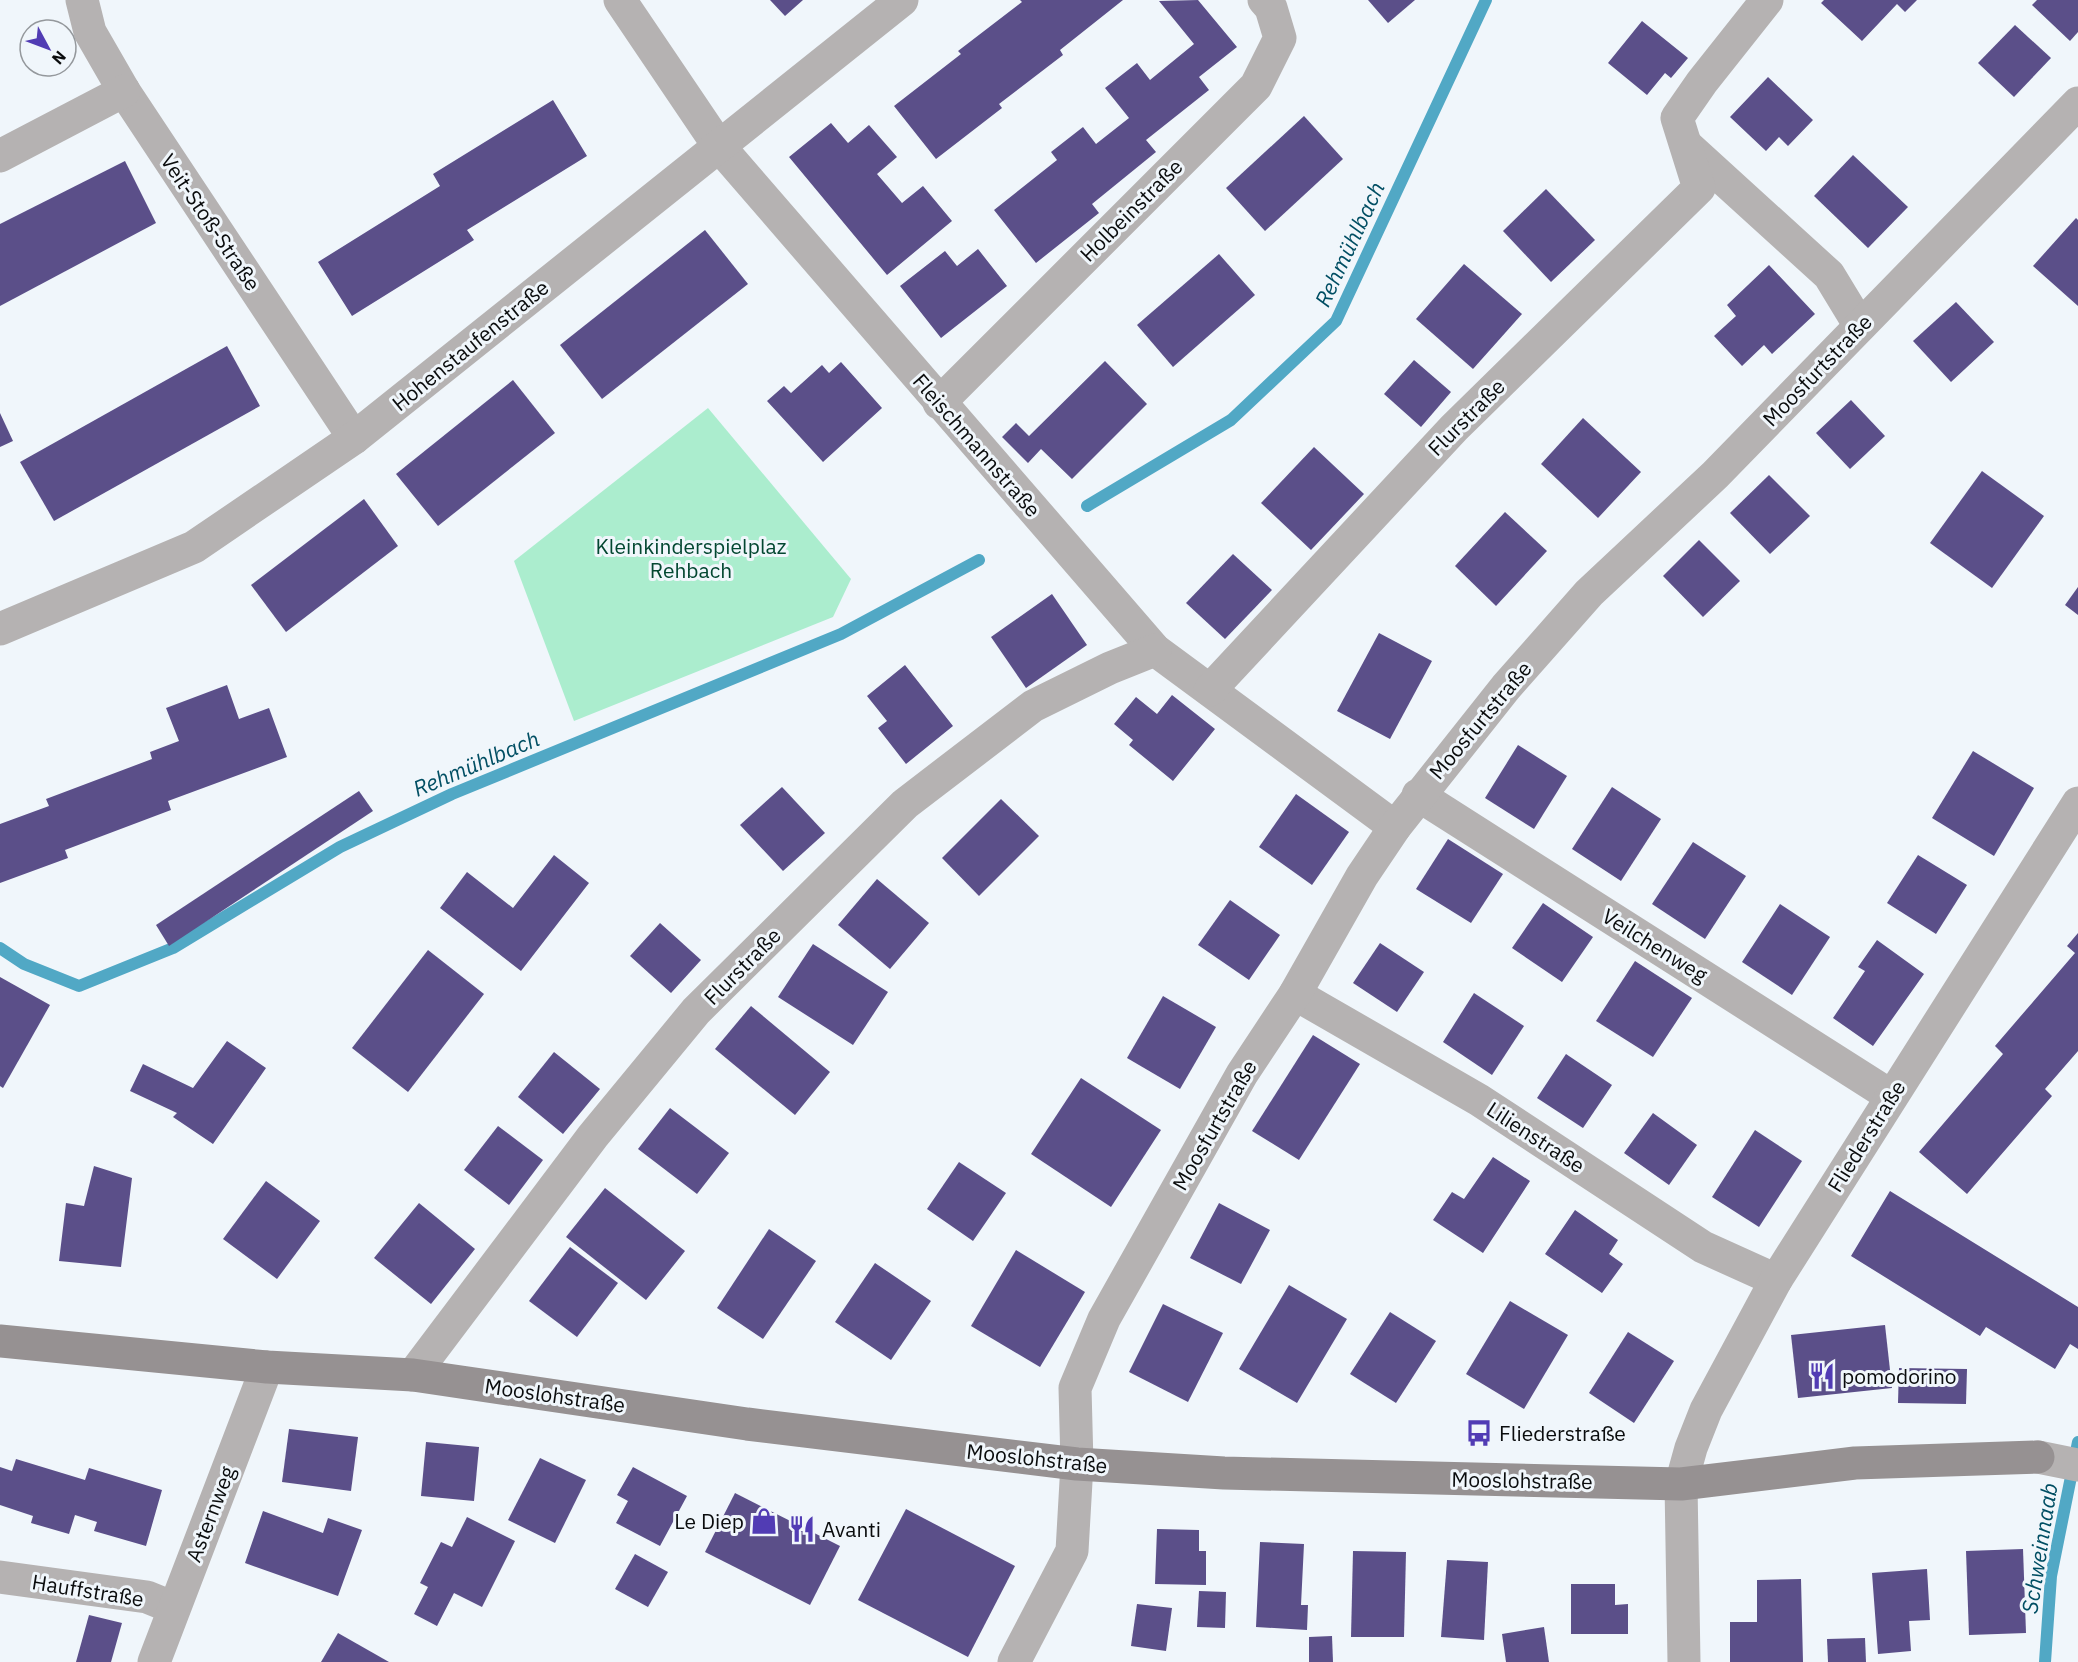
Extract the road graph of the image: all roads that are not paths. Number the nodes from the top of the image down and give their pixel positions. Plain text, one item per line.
1 (82, 0) edge
2 (620, 0) edge
3 (902, 0) edge
4 (1264, 0) edge
5 (1767, 0) edge
6 (124, 91) junction
7 (2078, 103) edge
8 (1683, 142) junction
9 (718, 145) junction
10 (0, 156) edge
11 (1860, 326) junction
12 (939, 403) junction
13 (354, 438) junction
14 (0, 629) edge
15 (1155, 650) junction
16 (1210, 690) junction
17 (1418, 795) junction
18 (2078, 802) edge
19 (1395, 827) junction
20 (1295, 994) junction
21 (1892, 1096) junction
22 (1776, 1280) junction
23 (0, 1341) edge
24 (267, 1367) junction
25 (413, 1375) junction
26 (1077, 1464) junction
27 (2078, 1465) edge
28 (1681, 1484) junction
29 (0, 1577) edge
30 (174, 1608) junction
31 (154, 1662) edge
32 (1014, 1662) edge
33 (1684, 1662) edge

1 - 6 street, Veit-Stoß-Straße
2 - 9 street, Fleischmannstraße
3 - 9 street, Hohenstaufenstraße
4 - 12 street, Holbeinstraße
5 - 8 street, Flurstraße
6 - 10 street
6 - 13 street, Veit-Stoß-Straße
7 - 11 street, Moosfurtstraße
8 - 11 street
8 - 16 street, Flurstraße
9 - 12 street, Fleischmannstraße
9 - 13 street, Hohenstaufenstraße
11 - 17 street, Moosfurtstraße
12 - 15 street, Fleischmannstraße
13 - 14 street, Hohenstaufenstraße
15 - 16 street, Fleischmannstraße
15 - 25 street, Flurstraße
16 - 19 street, Fleischmannstraße
17 - 19 street, Moosfurtstraße
17 - 21 street, Veilchenweg
18 - 21 street, Fliederstraße
19 - 20 street, Moosfurtstraße
20 - 22 street, Lilienstraße
20 - 26 street, Moosfurtstraße
21 - 22 street, Fliederstraße
22 - 28 street, Fliederstraße
23 - 24 street, Mooslohstraße
24 - 25 street, Mooslohstraße
24 - 30 street, Asternweg
25 - 26 street, Mooslohstraße
26 - 28 street, Mooslohstraße
26 - 32 street, Moosfurtstraße
27 - 28 street, Mooslohstraße
28 - 33 street, Fliederstraße
29 - 30 street, Hauffstraße
30 - 31 street, Asternweg

